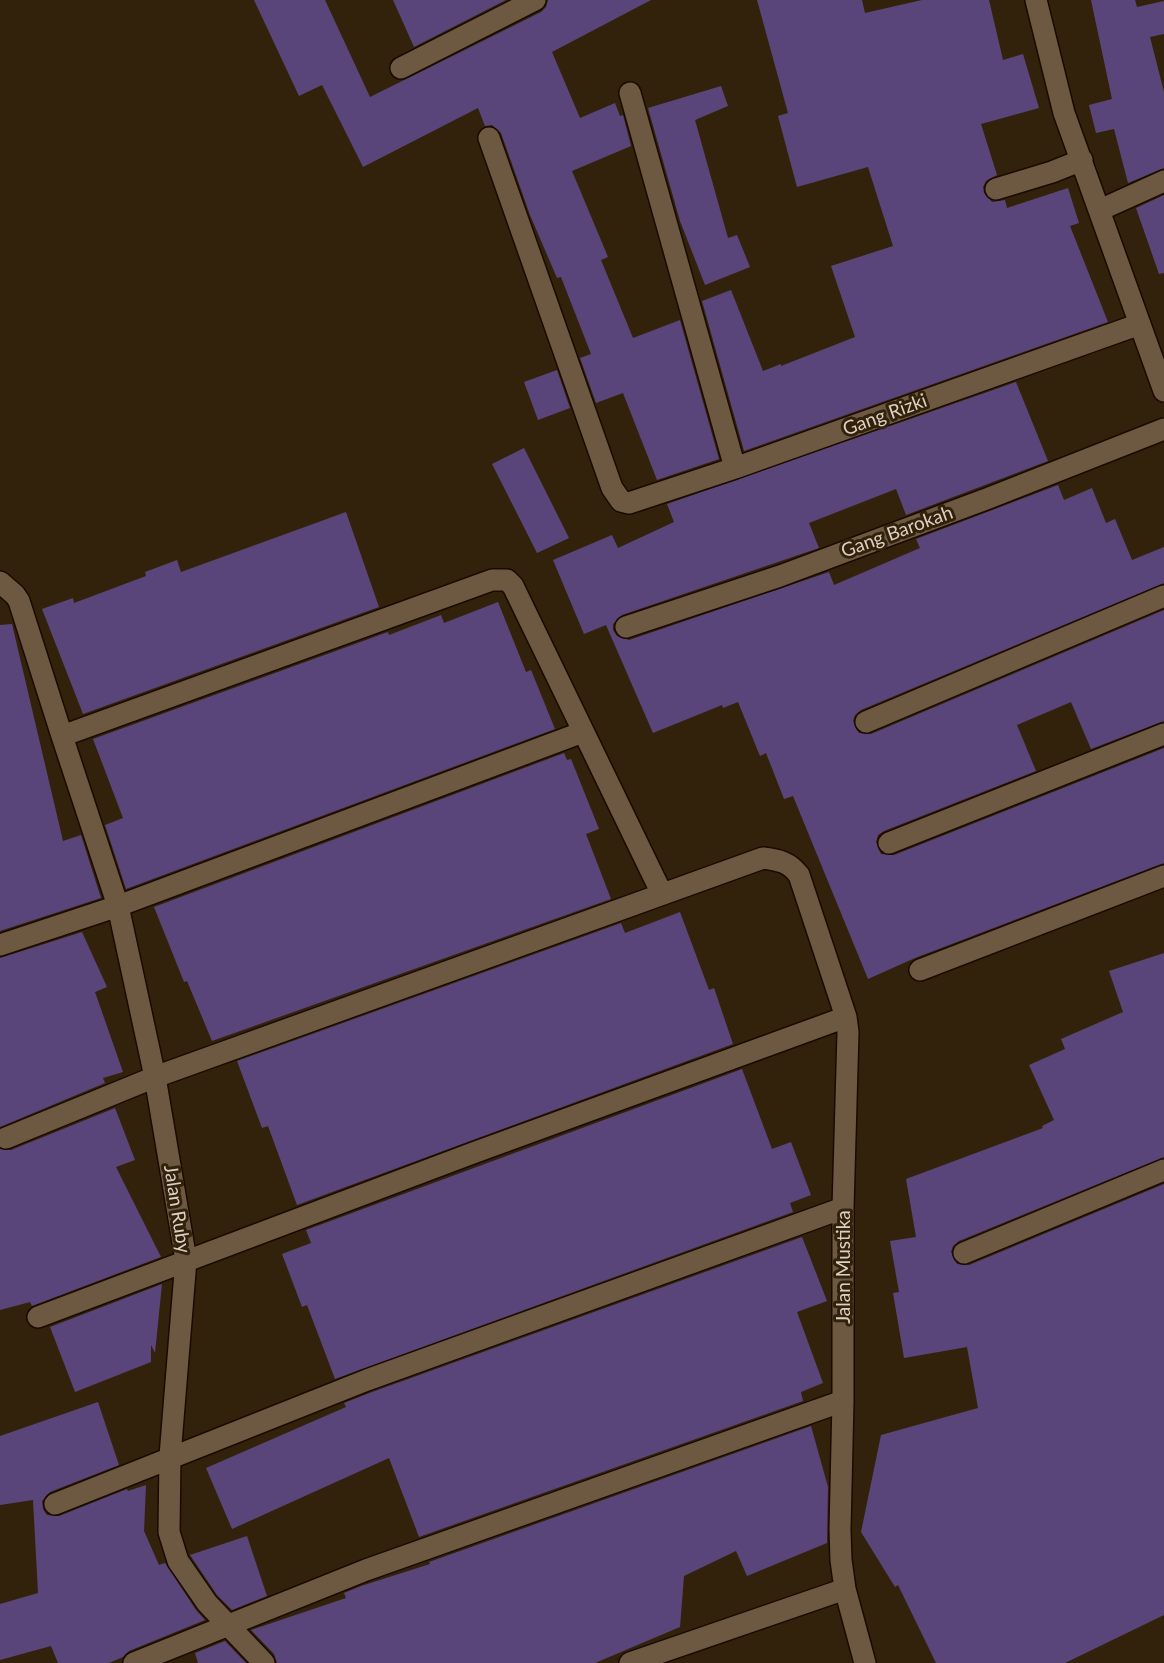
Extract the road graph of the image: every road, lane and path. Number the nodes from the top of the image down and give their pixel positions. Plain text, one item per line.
1 (534, 0) edge
2 (1036, 0) edge
3 (401, 68) dead end
4 (630, 93) dead end
5 (489, 138) dead end
6 (1082, 160) junction
7 (1164, 181) edge
8 (996, 190) dead end
9 (1100, 210) junction
10 (1140, 324) junction
11 (1164, 391) edge
12 (1164, 429) edge
13 (735, 468) junction
14 (0, 582) edge
15 (1164, 596) edge
16 (626, 626) dead end
17 (866, 722) dead end
18 (583, 732) junction
19 (1164, 734) edge
20 (62, 736) junction
21 (889, 843) dead end
22 (1164, 876) edge
23 (662, 894) junction
24 (118, 906) junction
25 (0, 945) edge
26 (920, 970) dead end
27 (846, 1017) junction
28 (155, 1077) junction
29 (6, 1138) dead end
30 (1164, 1170) edge
31 (843, 1208) junction
32 (964, 1253) dead end
33 (186, 1260) junction
34 (38, 1317) dead end
35 (843, 1401) junction
36 (170, 1457) junction
37 (55, 1504) dead end
38 (845, 1589) junction
39 (227, 1625) junction
40 (134, 1663) edge
41 (264, 1663) edge
42 (630, 1663) edge
43 (865, 1663) edge

1 - 3 street
2 - 6 street
4 - 13 street
5 - 13 street, Gang Rizki
6 - 8 street
6 - 9 street
7 - 9 street
9 - 10 street
10 - 11 street
10 - 13 street, Gang Rizki
12 - 16 street, Gang Barokah
14 - 20 street, Jalan Ruby
15 - 17 street
18 - 20 street
18 - 23 street
18 - 24 street
19 - 21 street
20 - 24 street, Jalan Ruby
22 - 26 street
23 - 27 street, Jalan Mustika
23 - 28 street
24 - 25 street
24 - 28 street, Jalan Ruby
27 - 31 street, Jalan Mustika
27 - 33 street
28 - 29 street
28 - 33 street, Jalan Ruby
30 - 32 street
31 - 35 street, Jalan Mustika
31 - 36 street
33 - 34 street
33 - 36 street, Jalan Ruby
35 - 38 street, Jalan Mustika
35 - 39 street
36 - 37 street
36 - 39 street, Jalan Ruby
38 - 42 street
38 - 43 street, Jalan Mustika
39 - 40 street
39 - 41 street, Jalan Ruby

